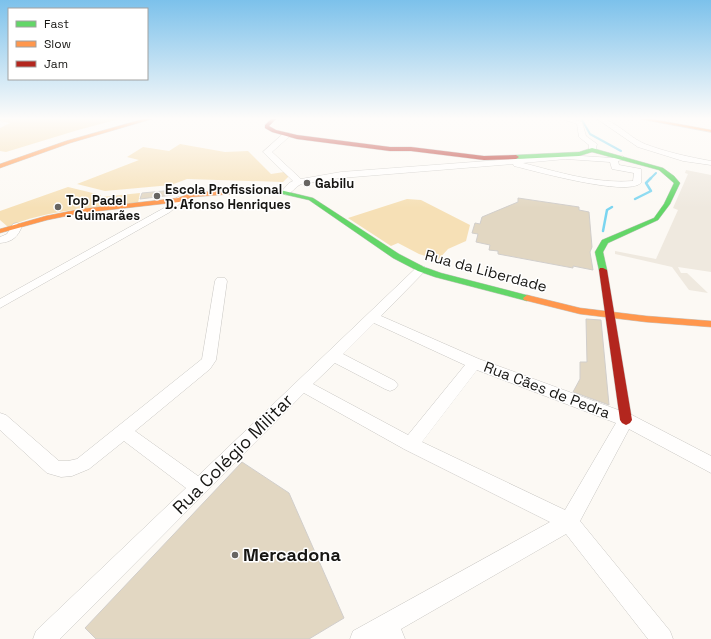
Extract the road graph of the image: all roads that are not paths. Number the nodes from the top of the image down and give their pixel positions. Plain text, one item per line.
1 (44, 148) edge
2 (52, 148) edge
3 (272, 148) edge
4 (381, 148) edge
5 (650, 148) edge
6 (592, 150) joint
7 (617, 159) junction
8 (510, 162) junction
9 (0, 163) edge
10 (711, 163) edge
11 (0, 166) edge
12 (298, 182) junction
13 (286, 192) junction
14 (179, 200) junction
15 (17, 226) joint
16 (2, 239) edge
17 (421, 269) junction
18 (221, 281) dead end
19 (0, 304) edge
20 (610, 315) junction
21 (372, 317) junction
22 (711, 324) edge
23 (332, 355) junction
24 (474, 363) junction
25 (302, 385) junction
26 (390, 385) dead end
27 (0, 420) edge
28 (626, 420) junction
29 (123, 431) junction
30 (410, 444) junction
31 (711, 465) edge
32 (199, 487) junction
33 (569, 522) junction
34 (391, 632) edge
35 (44, 639) edge
36 (361, 639) edge
37 (662, 639) edge

1 - 9 main road
2 - 11 main road
3 - 12 street
4 - 6 main road
5 - 10 street
6 - 7 main road
7 - 8 street
7 - 8 street
7 - 20 main road
8 - 12 street
12 - 13 street
13 - 14 main road, Rua da Liberdade
13 - 17 main road, Rua da Liberdade
14 - 15 main road, Rua da Liberdade
14 - 19 street
15 - 16 street
17 - 20 main road, Rua da Liberdade
17 - 21 street, Rua Colégio Militar
18 - 29 street
20 - 22 main road, Rua da Liberdade
20 - 28 main road
21 - 23 street, Rua Colégio Militar
21 - 24 street
23 - 25 street, Rua Colégio Militar
23 - 26 street
24 - 28 street, Rua Cães de Pedra
24 - 30 street, Rua Cães de Pedra
25 - 30 street
25 - 32 street, Rua Colégio Militar
27 - 29 street
28 - 31 street, Rua Cães de Pedra
28 - 33 street
29 - 32 street
30 - 33 street
32 - 35 street, Rua Colégio Militar
33 - 34 street
33 - 37 street
34 - 36 street

